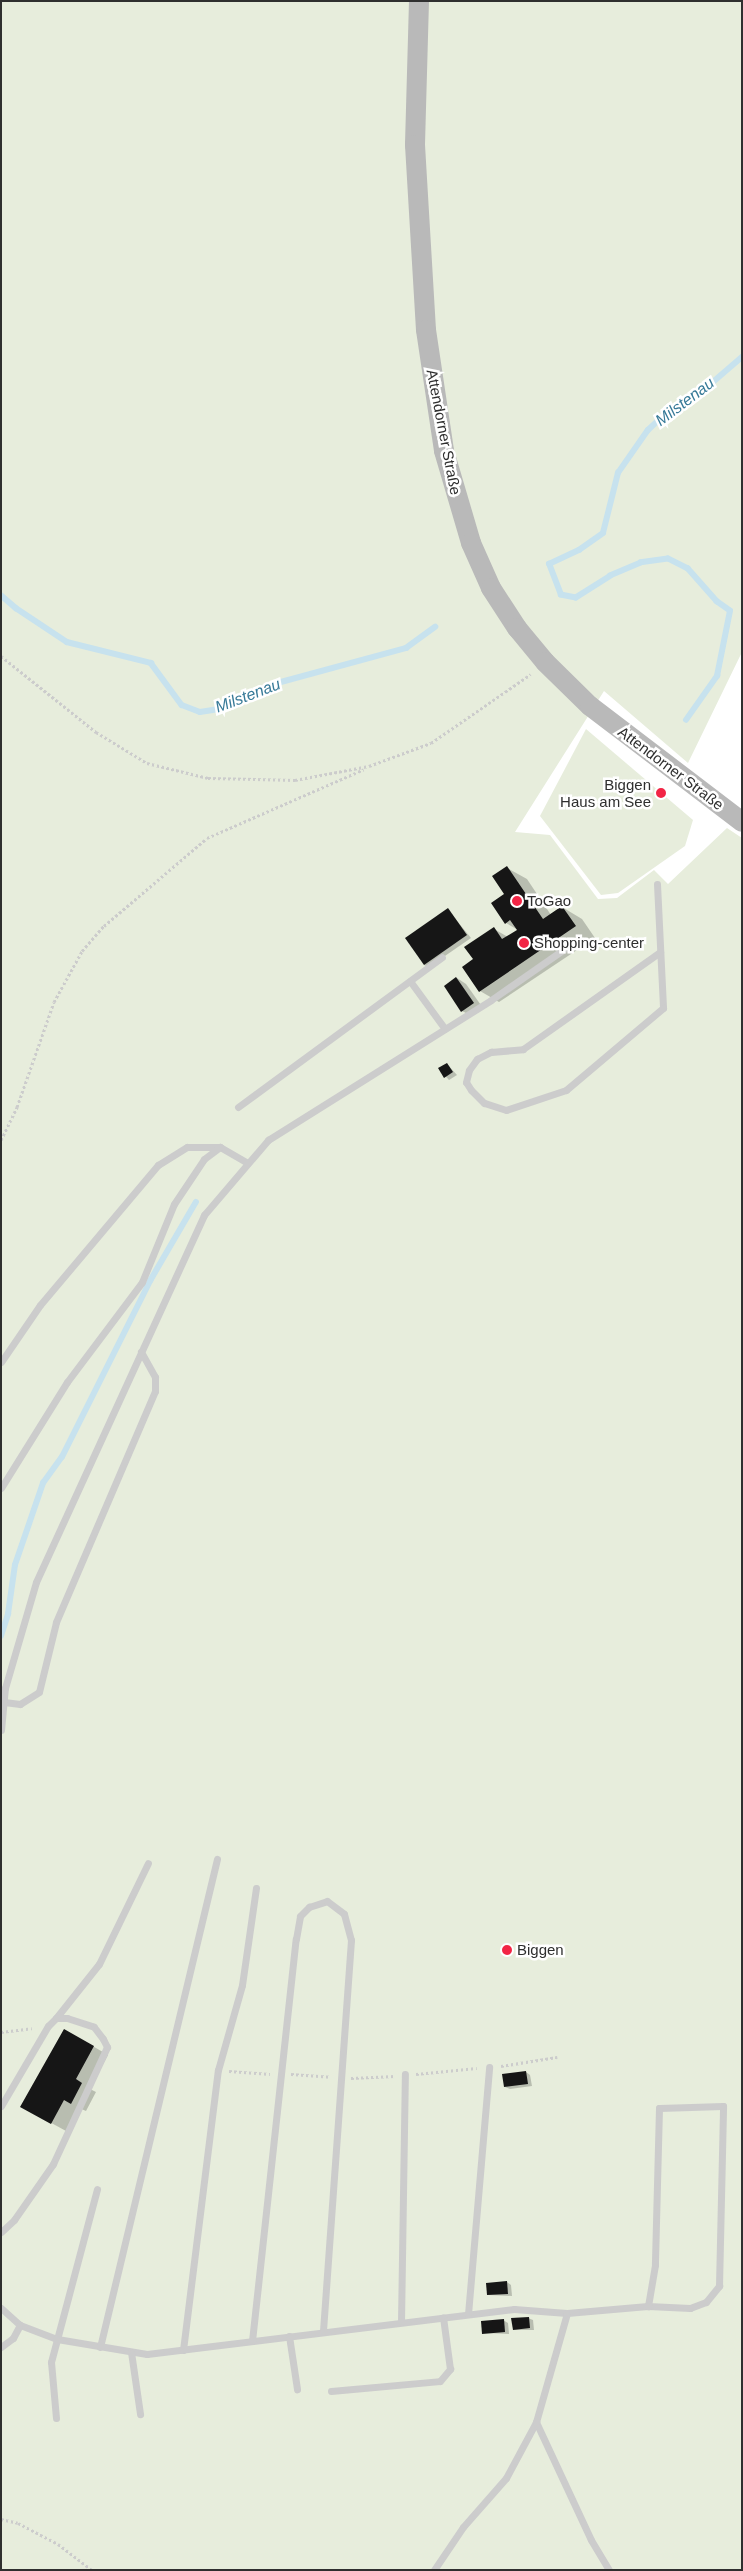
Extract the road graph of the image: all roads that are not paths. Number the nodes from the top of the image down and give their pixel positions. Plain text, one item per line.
1 (419, 1) edge
2 (735, 817) edge
3 (657, 884) dead end
4 (567, 947) dead end
5 (660, 952) junction
6 (442, 957) dead end
7 (410, 981) junction
8 (445, 1029) junction
9 (238, 1107) dead end
10 (220, 1147) junction
11 (248, 1163) junction
12 (141, 1352) junction
13 (1, 1362) edge
14 (1, 1488) edge
15 (4, 1702) junction
16 (2, 1717) edge
17 (1, 1730) edge
18 (217, 1859) dead end
19 (148, 1863) dead end
20 (256, 1888) dead end
21 (56, 2018) junction
22 (489, 2066) road end
23 (406, 2074) road end
24 (1, 2106) edge
25 (97, 2189) dead end
26 (1, 2232) edge
27 (648, 2306) junction
28 (1, 2308) edge
29 (567, 2313) junction
30 (468, 2314) junction
31 (443, 2317) junction
32 (401, 2322) junction
33 (20, 2325) junction
34 (323, 2332) junction
35 (289, 2336) junction
36 (57, 2339) junction
37 (252, 2341) junction
38 (1, 2347) edge
39 (100, 2347) junction
40 (183, 2350) junction
41 (131, 2352) junction
42 (297, 2390) dead end
43 (331, 2391) dead end
44 (140, 2414) dead end
45 (56, 2418) dead end
46 (536, 2422) junction
47 (434, 2570) edge
48 (609, 2570) edge

1 - 2 main road, Attendorner Straße
3 - 5 lane
4 - 8 lane
5 - 5 lane
6 - 7 lane
7 - 8 lane
7 - 9 lane
8 - 11 lane
10 - 11 lane
10 - 13 lane
10 - 14 lane
11 - 12 lane
12 - 15 lane
12 - 15 lane
15 - 16 lane
16 - 17 lane
18 - 39 lane
19 - 21 lane
20 - 40 lane
21 - 24 lane
21 - 26 lane
22 - 30 lane
23 - 32 lane
25 - 36 lane
27 - 27 lane
27 - 29 lane
28 - 33 lane
29 - 30 lane
29 - 46 lane
30 - 31 lane
31 - 32 lane
31 - 43 lane
32 - 34 lane
33 - 36 lane
33 - 38 lane
34 - 35 lane
34 - 37 lane
35 - 37 lane
35 - 42 lane
36 - 39 lane
36 - 45 lane
37 - 40 lane
39 - 41 lane
40 - 41 lane
41 - 44 lane
46 - 47 lane
46 - 48 lane

